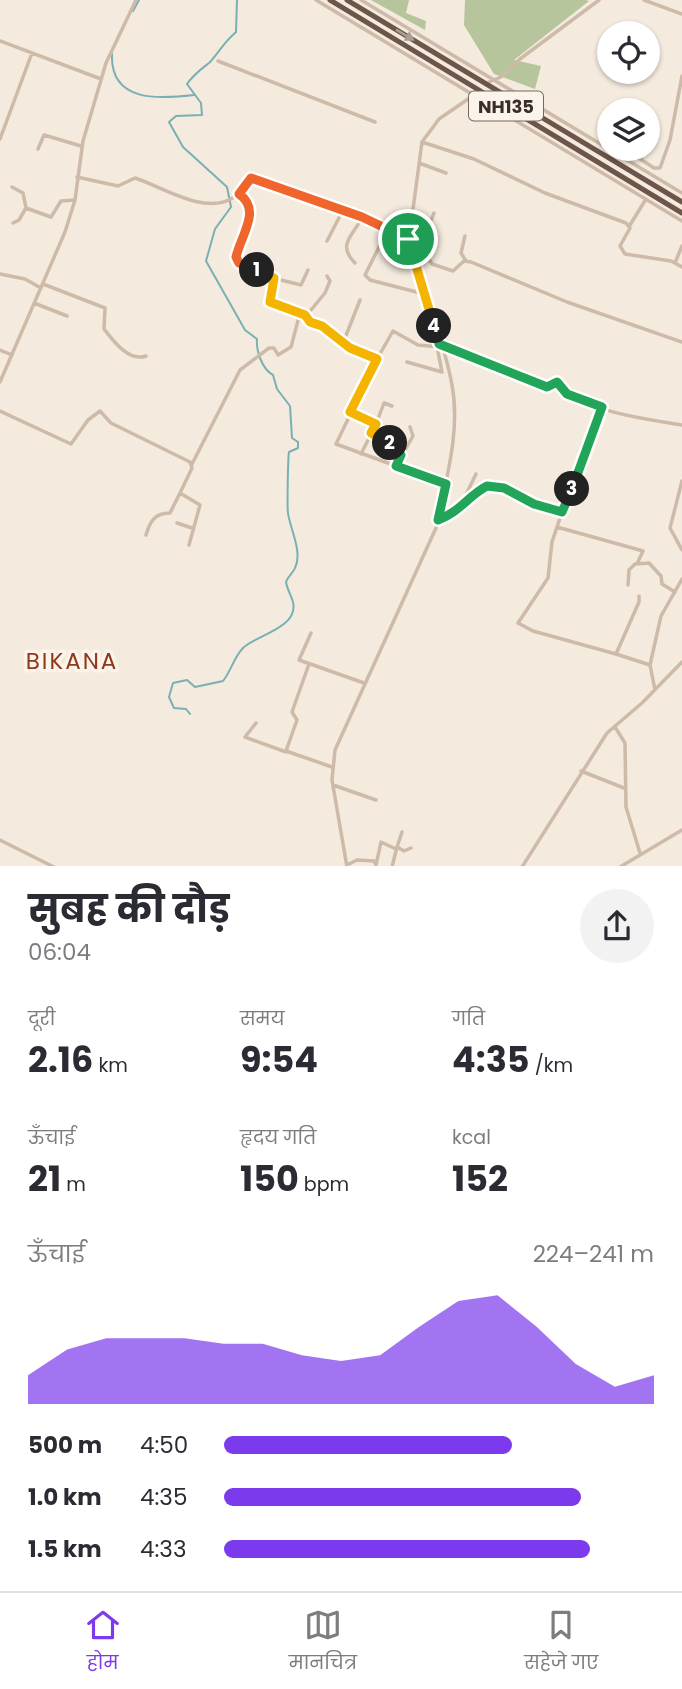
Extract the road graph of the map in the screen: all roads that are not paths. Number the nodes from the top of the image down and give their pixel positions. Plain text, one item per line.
1 (136, 0) edge
2 (316, 0) edge
3 (330, 0) edge
4 (347, 0) edge
5 (361, 0) edge
6 (599, 0) edge
7 (644, 0) edge
8 (682, 14) edge
9 (0, 41) edge
10 (32, 53) junction
11 (218, 61) dead end
12 (682, 76) edge
13 (101, 79) junction
14 (491, 81) junction
15 (474, 95) dead end
16 (375, 122) dead end
17 (0, 139) edge
18 (422, 142) junction
19 (81, 146) junction
20 (38, 149) dead end
21 (644, 161) edge
22 (419, 163) junction
23 (656, 169) junction
24 (446, 173) dead end
25 (652, 175) junction
26 (77, 177) junction
27 (12, 187) dead end
28 (682, 193) edge
29 (239, 194) junction
30 (646, 199) junction
31 (75, 200) junction
32 (682, 202) edge
33 (26, 208) junction
34 (342, 211) junction
35 (434, 213) dead end
36 (682, 213) edge
37 (362, 217) junction
38 (682, 221) edge
39 (13, 222) dead end
40 (630, 225) junction
41 (388, 229) junction
42 (411, 233) junction
43 (466, 236) dead end
44 (408, 239) junction
45 (327, 241) dead end
46 (682, 246) edge
47 (412, 252) junction
48 (466, 261) junction
49 (355, 263) dead end
50 (675, 263) junction
51 (682, 267) edge
52 (308, 270) dead end
53 (0, 274) edge
54 (327, 275) dead end
55 (274, 278) junction
56 (42, 286) junction
57 (424, 294) junction
58 (360, 300) dead end
59 (34, 303) junction
60 (300, 313) junction
61 (66, 316) dead end
62 (306, 316) junction
63 (682, 342) edge
64 (343, 343) junction
65 (439, 346) junction
66 (0, 350) edge
67 (12, 355) junction
68 (146, 356) dead end
69 (377, 359) junction
70 (407, 362) dead end
71 (0, 382) edge
72 (392, 406) dead end
73 (602, 407) junction
74 (0, 411) edge
75 (350, 412) junction
76 (376, 424) junction
77 (682, 425) edge
78 (410, 427) dead end
79 (371, 433) junction
80 (361, 454) junction
81 (401, 455) junction
82 (192, 464) junction
83 (396, 466) junction
84 (475, 474) dead end
85 (682, 481) edge
86 (444, 483) junction
87 (180, 493) junction
88 (461, 505) junction
89 (562, 512) junction
90 (438, 520) junction
91 (177, 523) dead end
92 (557, 527) junction
93 (192, 528) junction
94 (146, 535) dead end
95 (189, 545) dead end
96 (682, 550) edge
97 (637, 564) junction
98 (682, 579) edge
99 (628, 585) dead end
100 (675, 592) junction
101 (639, 596) dead end
102 (310, 633) dead end
103 (616, 654) junction
104 (682, 662) edge
105 (309, 664) junction
106 (650, 665) junction
107 (364, 683) junction
108 (654, 690) junction
109 (256, 723) dead end
110 (615, 727) junction
111 (286, 752) junction
112 (332, 767) junction
113 (581, 771) junction
114 (333, 785) junction
115 (625, 788) junction
116 (376, 800) dead end
117 (682, 830) edge
118 (402, 832) dead end
119 (0, 840) edge
120 (396, 848) junction
121 (411, 848) dead end
122 (640, 853) junction
123 (54, 866) edge
124 (347, 866) edge
125 (376, 866) edge
126 (392, 866) edge
127 (522, 866) edge
128 (620, 866) edge

1 - 13 street
2 - 30 street
3 - 36 highway, NH135
4 -> 32 highway, NH135
5 - 14 street
6 - 14 street
7 - 8 street
9 - 10 street
10 - 13 street
10 - 17 street
11 - 16 street
12 - 23 street
13 - 19 street
14 - 25 street
15 - 18 street
18 - 22 street
18 - 40 street
19 - 20 street
19 - 26 street
21 - 23 street
22 - 24 street
22 - 42 street
23 - 25 street
25 - 28 street
26 - 29 street
26 - 31 street
27 - 33 street
29 - 34 street
29 - 55 street
30 - 38 street
30 - 40 street
31 - 33 street
31 - 56 street
33 - 39 street
34 - 37 street
34 - 45 street
35 - 42 street
37 - 41 street
37 - 49 street
40 - 50 street
41 - 44 street
41 - 57 street
42 - 44 street
43 - 48 street
44 - 47 street
46 - 50 street
47 - 48 street
47 - 57 street
48 - 63 street
50 - 51 street
52 - 55 street
53 - 56 street
54 - 62 street
55 - 60 street
56 - 59 street
56 - 68 street
57 - 65 street
58 - 64 street
59 - 61 street
59 - 67 street
60 - 62 street
60 - 82 street
62 - 64 street
64 - 69 street
65 - 69 street
65 - 70 street
65 - 73 street
65 - 86 street
66 - 67 street
67 - 71 street
69 - 75 street
72 - 76 street
73 - 77 street
73 - 89 street
74 - 82 street
75 - 76 street
75 - 80 street
76 - 79 street
78 - 81 street
79 - 80 street
79 - 81 street
80 - 83 street
81 - 83 street
82 - 87 street
83 - 86 street
84 - 88 street
85 - 96 street
86 - 90 street
87 - 93 street
87 - 94 street
88 - 89 street
88 - 90 street
89 - 92 street
90 - 107 street
91 - 93 street
92 - 97 street
92 - 103 street
93 - 95 street
97 - 99 street
97 - 100 street
98 - 100 street
100 - 106 street
101 - 103 street
102 - 105 street
103 - 106 street
104 - 108 street
105 - 107 street
105 - 111 street
106 - 108 street
107 - 112 street
108 - 110 street
109 - 111 street
110 - 113 street
110 - 115 street
111 - 112 street
112 - 114 street
113 - 115 street
113 - 127 street
114 - 116 street
114 - 124 street
115 - 122 street
117 - 122 street
118 - 120 street
119 - 123 street
120 - 121 street
120 - 125 street
120 - 126 street
122 - 128 street
124 - 125 street

